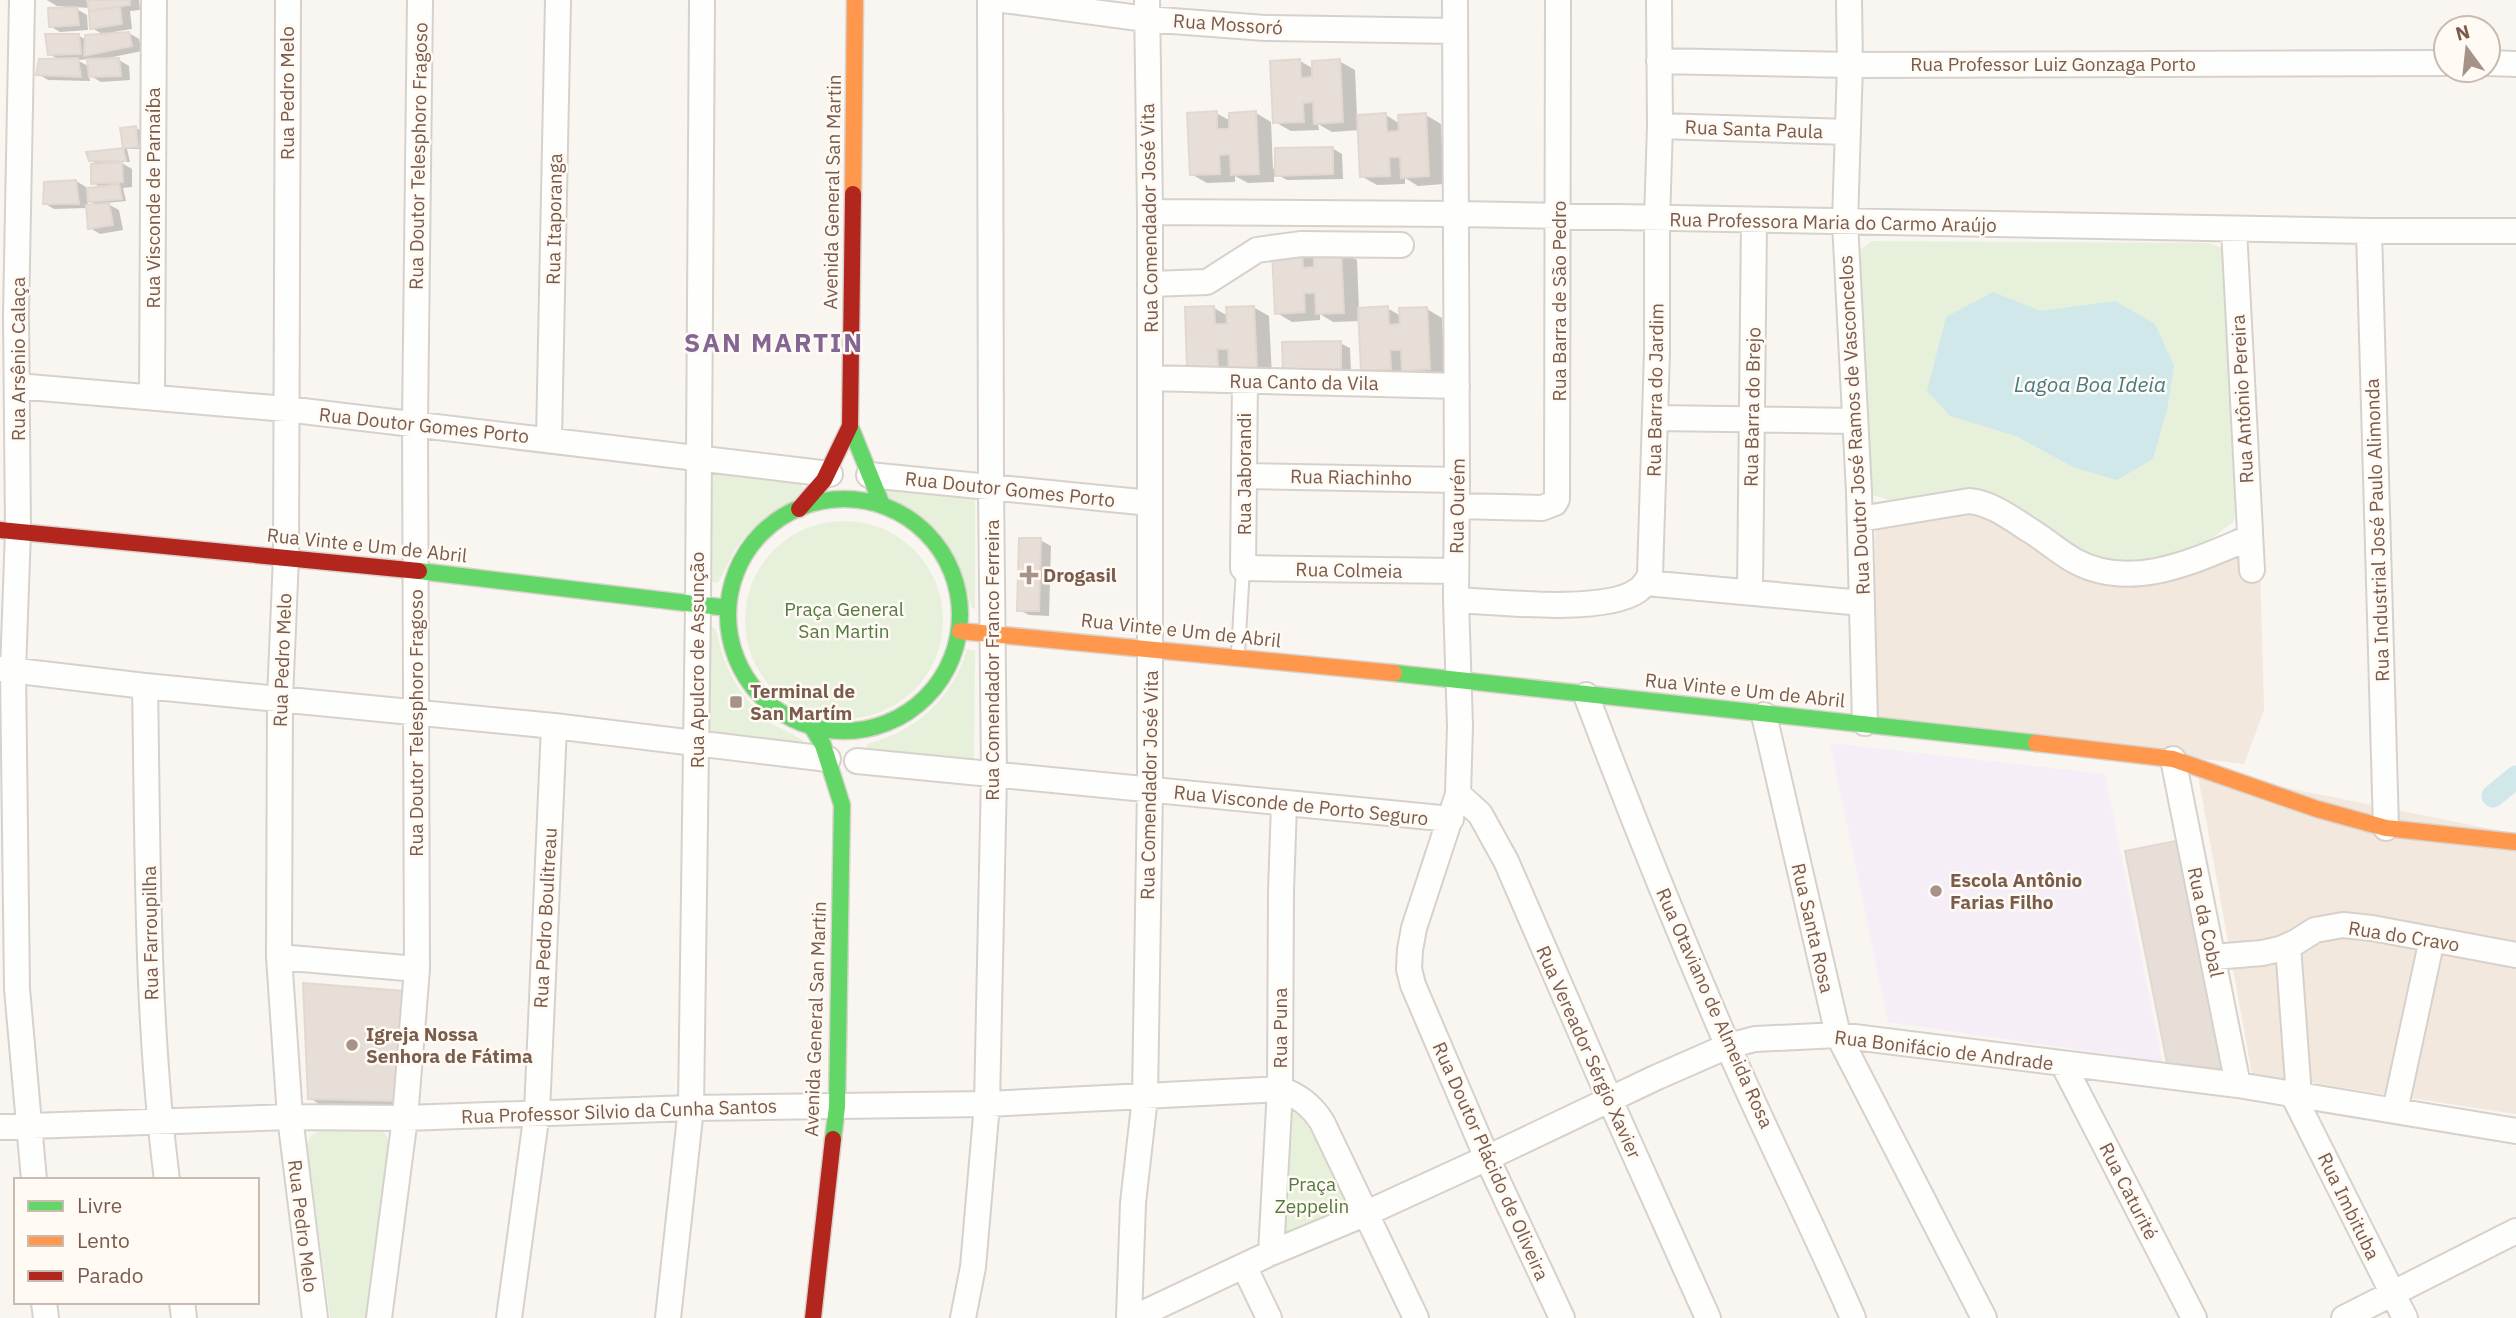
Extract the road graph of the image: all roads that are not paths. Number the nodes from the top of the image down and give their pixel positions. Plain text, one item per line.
1 (22, 0) edge
2 (154, 0) edge
3 (288, 0) edge
4 (420, 0) edge
5 (558, 0) edge
6 (702, 0) edge
7 (855, 0) edge
8 (990, 0) edge
9 (1003, 0) edge
10 (1455, 0) edge
11 (1558, 0) edge
12 (1659, 0) edge
13 (1849, 0) edge
14 (1147, 9) edge
15 (1455, 31) junction
16 (1659, 61) junction
17 (2432, 63) edge
18 (1850, 65) junction
19 (1660, 126) junction
20 (1848, 132) junction
21 (1150, 212) junction
22 (1457, 214) junction
23 (1559, 218) junction
24 (1657, 219) junction
25 (1754, 221) junction
26 (1845, 222) junction
27 (2234, 229) junction
28 (2369, 231) junction
29 (2516, 231) edge
30 (1401, 245) dead end
31 (1150, 284) junction
32 (1150, 378) junction
33 (1245, 381) junction
34 (17, 386) junction
35 (1457, 386) junction
36 (152, 397) junction
37 (286, 409) junction
38 (1656, 418) junction
39 (1752, 420) junction
40 (1855, 421) junction
41 (415, 424) junction
42 (9, 425) edge
43 (850, 426) junction
44 (549, 439) junction
45 (698, 459) junction
46 (830, 474) junction
47 (869, 475) junction
48 (1244, 476) junction
49 (1457, 480) junction
50 (991, 487) junction
51 (1150, 503) junction
52 (882, 505) junction
53 (1457, 506) junction
54 (799, 509) junction
55 (1860, 519) junction
56 (9, 530) edge
57 (2249, 538) junction
58 (286, 557) junction
59 (1243, 568) junction
60 (414, 570) junction
61 (2252, 570) dead end
62 (1456, 571) junction
63 (1646, 583) junction
64 (1750, 592) junction
65 (1455, 600) junction
66 (1862, 603) junction
67 (698, 606) junction
68 (728, 608) junction
69 (960, 631) junction
70 (994, 633) junction
71 (1151, 649) junction
72 (1238, 657) junction
73 (7, 670) edge
74 (1457, 679) junction
75 (145, 686) junction
76 (1586, 695) junction
77 (280, 699) junction
78 (416, 712) junction
79 (1764, 715) junction
80 (886, 723) junction
81 (1865, 723) junction
82 (554, 726) junction
83 (812, 727) junction
84 (697, 743) junction
85 (828, 759) junction
86 (2173, 760) junction
87 (857, 761) junction
88 (994, 775) junction
89 (1150, 789) junction
90 (1458, 794) junction
91 (1284, 804) junction
92 (842, 805) junction
93 (1451, 820) junction
94 (2386, 828) junction
95 (2516, 842) edge
96 (2432, 939) junction
97 (2288, 946) junction
98 (2516, 955) edge
99 (279, 957) junction
100 (2214, 957) junction
101 (416, 969) junction
102 (1420, 1003) joint
103 (1838, 1035) junction
104 (1728, 1046) junction
105 (2063, 1064) junction
106 (2238, 1085) junction
107 (1280, 1089) junction
108 (2296, 1095) junction
109 (1145, 1097) junction
110 (1610, 1100) junction
111 (987, 1104) junction
112 (837, 1107) junction
113 (691, 1108) junction
114 (2395, 1111) junction
115 (537, 1112) junction
116 (290, 1117) junction
117 (405, 1118) junction
118 (160, 1122) junction
119 (29, 1126) junction
120 (0, 1127) edge
121 (2516, 1132) edge
122 (1487, 1158) junction
123 (34, 1178) edge
124 (167, 1178) edge
125 (1367, 1213) junction
126 (2516, 1231) edge
127 (1270, 1253) junction
128 (1244, 1266) junction
129 (2392, 1294) junction
130 (315, 1318) edge
131 (379, 1318) edge
132 (509, 1318) edge
133 (668, 1318) edge
134 (813, 1318) edge
135 (963, 1318) edge
136 (1131, 1318) edge
137 (1269, 1318) edge
138 (1416, 1318) edge
139 (1562, 1318) edge
140 (1708, 1318) edge
141 (1853, 1318) edge
142 (1984, 1318) edge
143 (2194, 1318) edge
144 (2344, 1318) edge
145 (2405, 1318) edge

1 - 34 street, Rua Arsênio Calaça
2 - 36 street, Rua Visconde de Parnaíba
3 - 37 street, Rua Pedro Melo
4 - 41 street, Rua Doutor Telesphoro Fragoso
5 - 44 street, Rua Itaporanga
6 - 45 street, Rua Apulcro de Assunção
7 - 43 main road, Avenida General San Martin
8 - 50 street, Rua Comendador Franco Ferreira
9 - 14 street, Rua Mossoró
10 - 15 street, Rua Ourém
11 - 23 street, Rua Barra de São Pedro
12 - 16 street, Rua Barra do Jardim
13 - 18 street, Rua Doutor José Ramos de Vasconcelos
14 - 15 street, Rua Mossoró
14 - 21 street, Rua Comendador José Vita
15 - 22 street, Rua Ourém
16 - 18 street, Rua Professor Luiz Gonzaga Porto
16 - 19 street, Rua Barra do Jardim
17 - 18 street, Rua Professor Luiz Gonzaga Porto
18 - 20 street, Rua Doutor José Ramos de Vasconcelos
19 - 20 street, Rua Santa Paula
19 - 24 street, Rua Barra do Jardim
20 - 26 street, Rua Doutor José Ramos de Vasconcelos
21 - 22 street, Rua Professora Maria do Carmo Araújo
21 - 31 street, Rua Comendador José Vita
22 - 23 street, Rua Professora Maria do Carmo Araújo
22 - 35 street, Rua Ourém
23 - 24 street, Rua Professora Maria do Carmo Araújo
23 - 53 street, Rua Barra de São Pedro
24 - 25 street, Rua Professora Maria do Carmo Araújo
24 - 38 street, Rua Barra do Jardim
25 - 26 street, Rua Professora Maria do Carmo Araújo
25 - 39 street, Rua Barra do Brejo
26 - 27 street, Rua Professora Maria do Carmo Araújo
26 - 40 street, Rua Doutor José Ramos de Vasconcelos
27 - 28 street, Rua Professora Maria do Carmo Araújo
27 - 57 street, Rua Antônio Pereira
28 - 29 street, Rua Professora Maria do Carmo Araújo
28 - 94 street, Rua Industrial José Paulo Alimonda
30 - 31 street
31 - 32 street, Rua Comendador José Vita
32 - 33 street, Rua Canto da Vila
32 - 51 street, Rua Comendador José Vita
33 - 35 street, Rua Canto da Vila
33 - 48 street, Rua Jaborandi
34 - 36 street, Rua Doutor Gomes Porto
34 - 42 street, Rua Arsênio Calaça
35 - 49 street, Rua Ourém
36 - 37 street, Rua Doutor Gomes Porto
37 - 41 street, Rua Doutor Gomes Porto
37 - 58 street, Rua Pedro Melo
38 - 39 street
38 - 63 street, Rua Barra do Jardim
39 - 40 street
39 - 64 street, Rua Barra do Brejo
40 - 55 street, Rua Doutor José Ramos de Vasconcelos
41 - 44 street, Rua Doutor Gomes Porto
41 - 60 street, Rua Doutor Telesphoro Fragoso
42 - 56 street, Rua Arsênio Calaça
43 - 46 main road, Avenida General San Martin
43 - 47 main road, Avenida General San Martin
44 - 45 street, Rua Doutor Gomes Porto
45 - 46 street, Rua Doutor Gomes Porto
45 - 67 street, Rua Apulcro de Assunção
46 - 54 main road, Avenida General San Martin
47 - 50 street, Rua Doutor Gomes Porto
47 - 52 main road, Avenida General San Martin
48 - 49 street, Rua Riachinho
48 - 59 street, Rua Jaborandi
49 - 53 street, Rua Ourém
50 - 51 street, Rua Doutor Gomes Porto
50 - 70 street, Rua Comendador Franco Ferreira
51 - 71 street, Rua Comendador José Vita
52 - 54 main road
52 - 69 main road
53 - 62 street, Rua Ourém
54 - 68 main road
55 - 57 street, Rua Doutor José Ramos de Vasconcelos
55 - 66 street, Rua Doutor José Ramos de Vasconcelos
56 - 58 main road, Rua Vinte e Um de Abril
56 - 73 street, Rua Arsênio Calaça
57 - 61 street, Rua Antônio Pereira
58 - 60 main road, Rua Vinte e Um de Abril
58 - 77 street, Rua Pedro Melo
59 - 62 street, Rua Colmeia
59 - 72 lane
60 - 67 main road, Rua Vinte e Um de Abril
60 - 78 street, Rua Doutor Telesphoro Fragoso
62 - 65 street, Rua Ourém
63 - 64 street
63 - 65 street
64 - 66 street
65 - 74 street, Rua Ourém
66 - 81 street, Rua Doutor José Ramos de Vasconcelos
67 - 68 main road, Rua Vinte e Um de Abril
67 - 84 street, Rua Apulcro de Assunção
68 - 83 main road
69 - 70 main road, Rua Vinte e Um de Abril
69 - 80 main road
70 - 71 main road, Rua Vinte e Um de Abril
70 - 88 street, Rua Comendador Franco Ferreira
71 - 72 main road, Rua Vinte e Um de Abril
71 - 89 street, Rua Comendador José Vita
72 - 74 main road, Rua Vinte e Um de Abril
73 - 75 street
73 - 119 street, Rua Arsênio Calaça
74 - 76 main road, Rua Vinte e Um de Abril
74 - 90 street, Rua Ourém
75 - 77 street
75 - 118 street, Rua Farroupilha
76 - 79 main road, Rua Vinte e Um de Abril
76 - 104 street, Rua Otaviano de Almeida Rosa
77 - 78 street
77 - 99 street, Rua Pedro Melo
78 - 82 street
78 - 101 street, Rua Doutor Telesphoro Fragoso
79 - 81 main road, Rua Vinte e Um de Abril
79 - 103 street, Rua Santa Rosa
80 - 83 main road
80 - 87 main road, Avenida General San Martin
81 - 86 main road, Rua Vinte e Um de Abril
82 - 84 street
82 - 115 street, Rua Pedro Boulitreau
83 - 85 main road, Avenida General San Martin
84 - 85 street
84 - 113 street, Rua Apulcro de Assunção
85 - 92 main road, Avenida General San Martin
86 - 94 main road, Rua Vinte e Um de Abril
86 - 100 street, Rua da Cobal
87 - 88 street, Rua Visconde de Porto Seguro
87 - 92 main road, Avenida General San Martin
88 - 89 street, Rua Visconde de Porto Seguro
88 - 111 street, Rua Comendador Franco Ferreira
89 - 91 street, Rua Visconde de Porto Seguro
89 - 109 street, Rua Comendador José Vita
90 - 93 street, Rua Ourém
90 - 110 street, Rua Vereador Sérgio Xavier
91 - 93 street, Rua Visconde de Porto Seguro
91 - 107 street, Rua Puna
92 - 112 main road, Avenida General San Martin
93 - 102 street, Rua Ourém
94 - 95 main road, Rua Vinte e Um de Abril
96 - 97 street, Rua do Cravo
96 - 98 street, Rua do Cravo
96 - 114 street
97 - 100 street, Rua do Cravo
97 - 108 street
99 - 101 street
99 - 116 street, Rua Pedro Melo
100 - 106 street, Rua da Cobal
101 - 117 street, Rua Doutor Telesphoro Fragoso
102 - 122 street, Rua Doutor Plácido de Oliveira
103 - 104 street, Rua Bonifácio de Andrade
103 - 105 street, Rua Bonifácio de Andrade
103 - 142 street, Rua Santa Rosa
104 - 110 street, Rua Bonifácio de Andrade
104 - 141 street, Rua Otaviano de Almeida Rosa
105 - 106 street, Rua Bonifácio de Andrade
105 - 143 street, Rua Caturité
106 - 108 street, Rua Bonifácio de Andrade
107 - 109 street, Rua Professor Silvio da Cunha Santos
107 - 125 street
107 - 127 street, Rua Puna
108 - 114 street, Rua Bonifácio de Andrade
108 - 129 street, Rua Imbituba
109 - 111 street, Rua Professor Silvio da Cunha Santos
109 - 136 street, Rua Comendador José Vita
110 - 122 street, Rua Bonifácio de Andrade
110 - 140 street, Rua Vereador Sérgio Xavier
111 - 112 street, Rua Professor Silvio da Cunha Santos
111 - 135 street, Rua Comendador Franco Ferreira
112 - 113 street, Rua Professor Silvio da Cunha Santos
112 - 134 main road, Avenida General San Martin
113 - 115 street, Rua Professor Silvio da Cunha Santos
113 - 133 street, Rua Apulcro de Assunção
114 - 121 street, Rua Bonifácio de Andrade
115 - 117 street, Rua Professor Silvio da Cunha Santos
115 - 132 street, Rua Pedro Boulitreau
116 - 117 street, Rua Professor Silvio da Cunha Santos
116 - 118 street, Rua Professor Silvio da Cunha Santos
116 - 130 street, Rua Pedro Melo
117 - 131 street, Rua Doutor Telesphoro Fragoso
118 - 119 street, Rua Professor Silvio da Cunha Santos
118 - 124 street, Rua Farroupilha
119 - 120 street, Rua Professor Silvio da Cunha Santos
119 - 123 street, Rua Arsênio Calaça
122 - 125 street, Rua Bonifácio de Andrade
122 - 139 street, Rua Doutor Plácido de Oliveira
125 - 127 street, Rua Bonifácio de Andrade
125 - 138 street
126 - 129 street
127 - 128 street, Rua Bonifácio de Andrade
128 - 136 street, Rua Bonifácio de Andrade
128 - 137 street
129 - 144 street
129 - 145 street, Rua Imbituba

